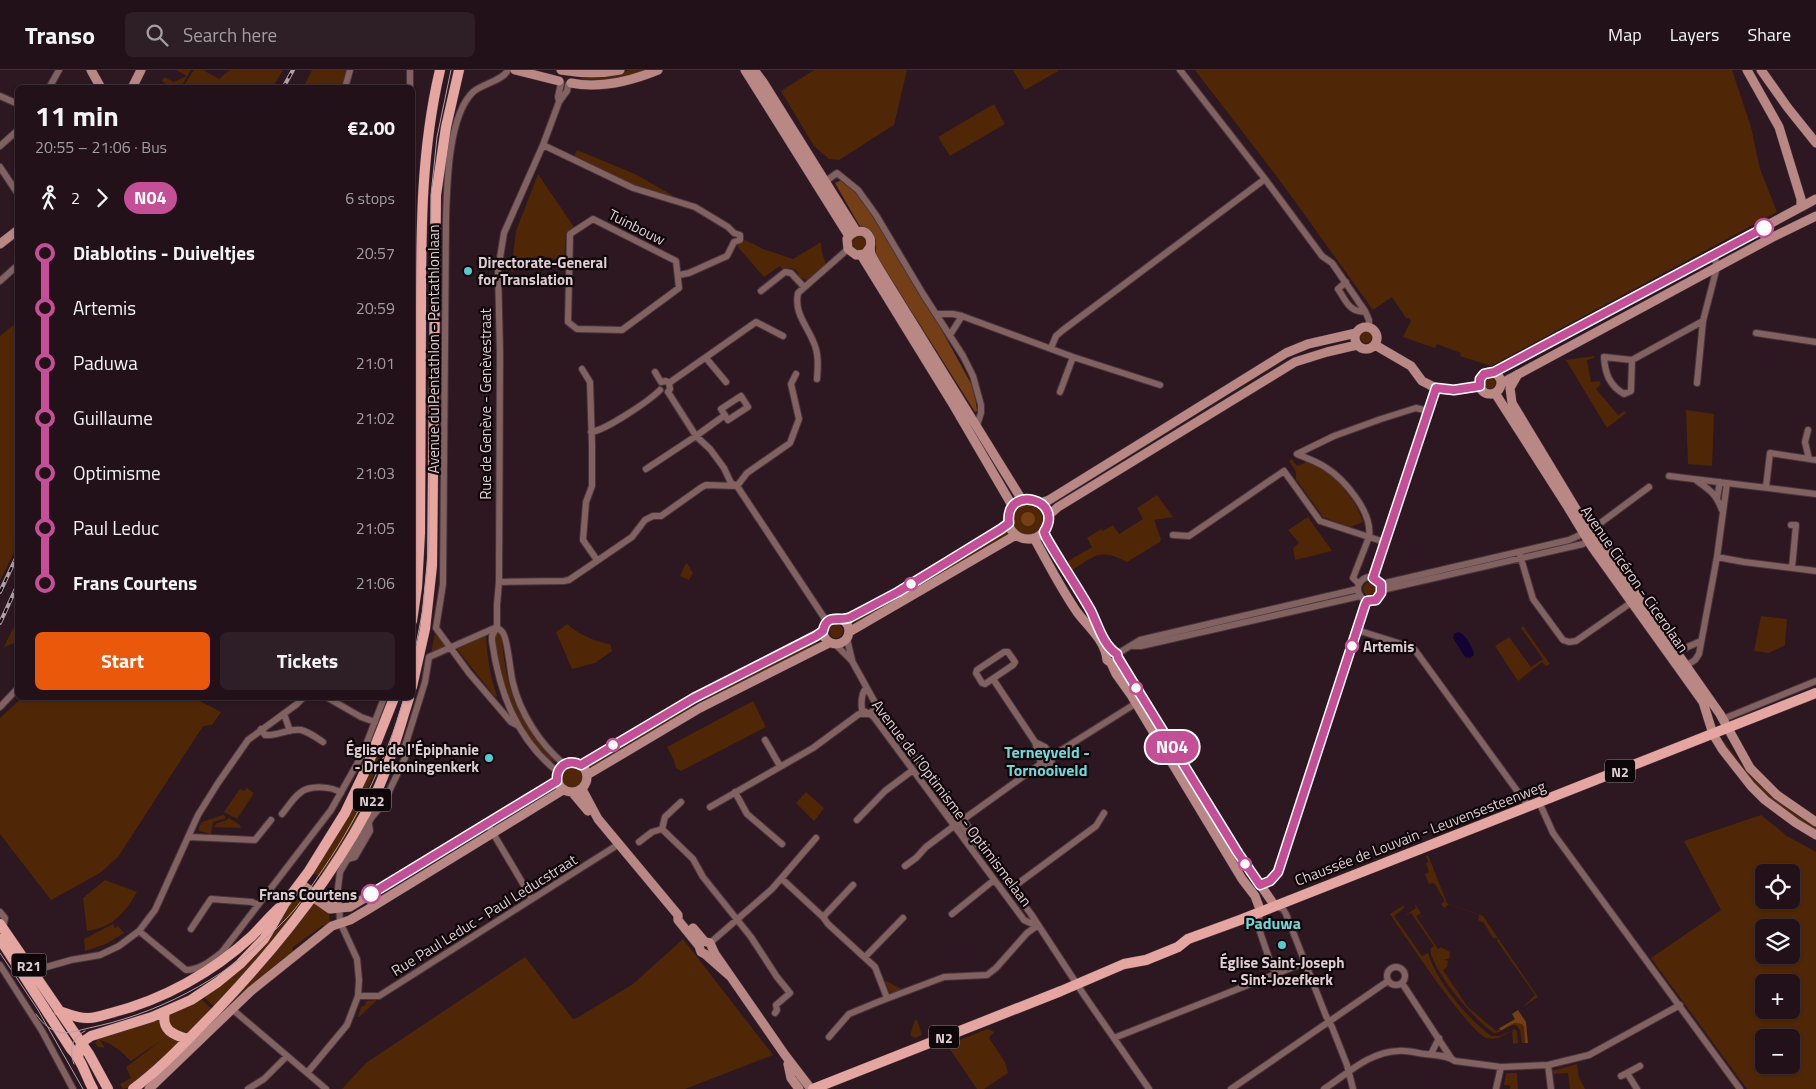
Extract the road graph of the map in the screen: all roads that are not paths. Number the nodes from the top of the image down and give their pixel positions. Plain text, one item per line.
1 (59, 70) edge
2 (91, 70) edge
3 (141, 70) edge
4 (350, 70) edge
5 (410, 70) edge
6 (440, 70) edge
7 (459, 70) edge
8 (508, 70) edge
9 (515, 70) edge
10 (620, 70) edge
11 (658, 70) edge
12 (745, 70) edge
13 (754, 70) edge
14 (1180, 70) edge
15 (1747, 70) edge
16 (1761, 70) edge
17 (565, 71) edge
18 (565, 83) junction
19 (51, 85) edge
20 (99, 85) edge
21 (134, 85) edge
22 (346, 85) edge
23 (410, 85) edge
24 (0, 96) edge
25 (15, 103) edge
26 (15, 133) edge
27 (1816, 143) edge
28 (542, 145) junction
29 (0, 146) edge
30 (0, 167) edge
31 (1265, 179) junction
32 (823, 183) junction
33 (15, 190) edge
34 (1816, 199) edge
35 (1801, 207) junction
36 (1815, 218) edge
37 (1776, 222) junction
38 (15, 233) edge
39 (853, 233) junction
40 (1783, 233) junction
41 (4, 242) edge
42 (870, 247) junction
43 (848, 249) junction
44 (1714, 254) junction
45 (861, 255) junction
46 (1717, 267) junction
47 (15, 268) edge
48 (679, 275) junction
49 (0, 281) edge
50 (1346, 282) junction
51 (804, 287) junction
52 (761, 290) dead end
53 (1365, 311) junction
54 (938, 314) junction
55 (962, 316) junction
56 (1703, 321) junction
57 (1369, 327) junction
58 (1356, 333) junction
59 (1756, 333) dead end
60 (950, 335) junction
61 (783, 336) dead end
62 (1816, 342) edge
63 (1357, 345) junction
64 (1375, 345) junction
65 (1051, 348) junction
66 (1073, 357) junction
67 (706, 358) junction
68 (1632, 360) junction
69 (582, 369) dead end
70 (655, 372) dead end
71 (1494, 372) junction
72 (796, 374) dead end
73 (1518, 374) junction
74 (817, 379) dead end
75 (661, 382) junction
76 (726, 382) dead end
77 (670, 383) junction
78 (1697, 384) dead end
79 (1160, 385) dead end
80 (1480, 386) junction
81 (1436, 388) junction
82 (1499, 388) junction
83 (660, 390) junction
84 (668, 392) junction
85 (1060, 392) dead end
86 (1428, 411) junction
87 (725, 415) dead end
88 (977, 425) junction
89 (1808, 430) dead end
90 (1528, 431) junction
91 (592, 432) junction
92 (696, 436) junction
93 (1151, 438) junction
94 (1157, 447) junction
95 (1813, 460) edge
96 (646, 469) dead end
97 (1669, 476) dead end
98 (1694, 479) junction
99 (1724, 483) junction
100 (736, 486) junction
101 (1649, 487) dead end
102 (1766, 487) junction
103 (1816, 494) edge
104 (1717, 498) junction
105 (1022, 500) junction
106 (1041, 503) junction
107 (1012, 506) junction
108 (1722, 511) junction
109 (1048, 516) junction
110 (1009, 523) junction
111 (1791, 525) dead end
112 (1044, 532) junction
113 (1591, 533) junction
114 (1016, 535) junction
115 (1173, 535) dead end
116 (1369, 537) junction
117 (1034, 538) junction
118 (416, 540) edge
119 (1385, 542) junction
120 (1520, 554) junction
121 (1717, 557) junction
122 (597, 560) junction
123 (1792, 568) junction
124 (1816, 571) edge
125 (1373, 578) junction
126 (499, 582) junction
127 (1381, 587) junction
128 (1359, 590) junction
129 (415, 601) edge
130 (1367, 601) junction
131 (1632, 602) junction
132 (843, 620) junction
133 (827, 622) junction
134 (497, 628) junction
135 (1357, 630) junction
136 (823, 631) junction
137 (848, 635) junction
138 (1700, 641) junction
139 (833, 644) junction
140 (450, 648) junction
141 (1673, 653) junction
142 (1113, 656) junction
143 (852, 661) junction
144 (1683, 667) junction
145 (415, 673) edge
146 (993, 678) junction
147 (1816, 681) edge
148 (866, 688) junction
149 (15, 691) edge
150 (1816, 693) edge
151 (301, 700) edge
152 (331, 700) edge
153 (383, 700) edge
154 (393, 700) edge
155 (408, 700) edge
156 (1139, 701) junction
157 (0, 707) edge
158 (878, 708) junction
159 (284, 714) junction
160 (868, 714) junction
161 (374, 722) junction
162 (1725, 724) junction
163 (517, 725) junction
164 (261, 729) junction
165 (290, 731) junction
166 (1713, 734) junction
167 (765, 740) dead end
168 (323, 742) dead end
169 (1035, 742) junction
170 (1051, 755) junction
171 (1041, 761) junction
172 (564, 764) junction
173 (581, 765) junction
174 (780, 766) junction
175 (913, 770) junction
176 (587, 775) junction
177 (557, 776) junction
178 (582, 789) junction
179 (562, 790) junction
180 (572, 792) junction
181 (735, 792) junction
182 (342, 793) junction
183 (681, 802) dead end
184 (1202, 803) junction
185 (1534, 804) junction
186 (710, 807) dead end
187 (1104, 813) dead end
188 (282, 814) dead end
189 (598, 819) junction
190 (271, 820) dead end
191 (857, 820) dead end
192 (959, 822) junction
193 (1816, 822) edge
194 (487, 823) junction
195 (662, 829) junction
196 (492, 832) junction
197 (1816, 835) edge
198 (189, 837) junction
199 (816, 838) dead end
200 (639, 842) dead end
201 (619, 844) junction
202 (782, 844) dead end
203 (905, 866) dead end
204 (782, 879) junction
205 (994, 880) junction
206 (300, 883) junction
207 (853, 885) dead end
208 (1260, 885) junction
209 (1012, 888) junction
210 (1251, 890) junction
211 (315, 893) junction
212 (532, 899) junction
213 (285, 903) junction
214 (258, 906) junction
215 (1275, 906) junction
216 (339, 908) junction
217 (0, 912) edge
218 (1261, 912) junction
219 (952, 914) dead end
220 (823, 917) junction
221 (903, 918) dead end
222 (736, 920) junction
223 (340, 922) junction
224 (1, 926) edge
225 (1037, 926) junction
226 (191, 929) dead end
227 (139, 931) junction
228 (0, 939) edge
229 (706, 946) junction
230 (865, 957) junction
231 (1306, 962) junction
232 (0, 965) edge
233 (38, 970) junction
234 (1276, 972) junction
235 (1388, 981) junction
236 (1402, 983) junction
237 (1077, 984) junction
238 (358, 996) junction
239 (887, 998) junction
240 (1680, 1006) junction
241 (232, 1009) junction
242 (59, 1011) junction
243 (164, 1012) junction
244 (775, 1013) dead end
245 (1329, 1022) junction
246 (829, 1038) dead end
247 (1114, 1038) junction
248 (1439, 1038) junction
249 (188, 1039) junction
250 (199, 1040) junction
251 (81, 1043) junction
252 (1431, 1054) junction
253 (78, 1056) junction
254 (287, 1056) junction
255 (786, 1056) junction
256 (1451, 1058) junction
257 (1548, 1066) junction
258 (1640, 1066) dead end
259 (1501, 1067) junction
260 (86, 1071) junction
261 (1349, 1071) junction
262 (307, 1073) junction
263 (148, 1084) edge
264 (72, 1088) edge
265 (1737, 1088) edge
266 (93, 1089) edge
267 (100, 1089) edge
268 (108, 1089) edge
269 (133, 1089) edge
270 (143, 1089) edge
271 (248, 1089) edge
272 (326, 1089) edge
273 (799, 1089) edge
274 (812, 1089) edge
275 (1149, 1089) edge
276 (1231, 1089) edge
277 (1324, 1089) edge
278 (1353, 1089) edge
279 (1496, 1089) edge
280 (1551, 1089) edge
281 (1637, 1089) edge

1 - 19 street
2 - 20 street
3 - 21 street
4 - 22 street
5 - 23 street
6 - 118 main road
7 - 145 main road
8 - 140 street, Avenue du Pentathlon - Pentathlonlaan
9 - 18 street
10 - 17 street
11 - 18 street
12 - 32 street
13 - 32 street
14 - 31 street
15 - 35 street
16 - 27 street
17 - 18 street
17 - 18 street
18 - 28 street, Rue de Genève - Genèvestraat
24 - 25 street
26 - 29 street
28 - 48 street
28 - 126 street, Rue de Genève - Genèvestraat
30 - 33 street
31 - 50 street
31 - 65 street
32 - 39 street
32 - 54 street
34 - 35 street
35 - 37 street
36 - 40 street
37 - 40 street
37 - 44 street
38 - 41 street
39 - 42 street
39 - 43 street
40 - 46 street
42 - 45 street
42 - 88 street
43 - 45 street
43 - 51 street
44 - 46 street
44 - 71 street
45 - 107 street
46 - 56 street
46 - 73 street
47 - 49 street
48 - 48 street, Tuinbouw
50 - 53 street
50 - 53 street
51 - 52 street
51 - 74 street
53 - 57 street
54 - 55 street
54 - 60 street
55 - 60 street
55 - 65 street
56 - 68 street
56 - 78 street
57 - 58 street
57 - 64 street
58 - 63 street
58 - 93 street
59 - 62 street
60 - 88 street
61 - 67 street
63 - 64 street
63 - 94 street
64 - 81 street
65 - 66 street
66 - 79 street
66 - 85 street
67 - 76 street
67 - 77 street
68 - 68 street
69 - 91 street
70 - 75 street
71 - 80 street
71 - 82 street, Avenue Cicéron - Cicerolaan
72 - 100 street
73 - 82 street
73 - 90 street, Avenue Cicéron - Cicerolaan
75 - 77 street
75 - 83 street
77 - 84 street
80 - 81 street
80 - 82 street
81 - 86 street
82 - 90 street, Avenue Cicéron - Cicerolaan
82 - 113 street, Avenue Cicéron - Cicerolaan
83 - 84 street
83 - 91 street
84 - 92 street
86 - 116 street
86 - 119 street
87 - 92 street
88 - 105 street
89 - 95 street
90 - 113 street, Avenue Cicéron - Cicerolaan
91 - 122 street
92 - 96 street
92 - 100 street
93 - 94 street
93 - 106 street
94 - 109 street
95 - 102 street
97 - 98 street
98 - 99 street
98 - 104 street
99 - 102 street
99 - 104 street
99 - 108 street
100 - 122 street
100 - 133 street
101 - 113 street
102 - 103 street
104 - 108 street
105 - 106 street
105 - 107 street
106 - 109 street
107 - 110 street
108 - 121 street
109 - 112 street
110 - 114 street
110 - 132 street
111 - 123 street
112 - 117 street
112 - 142 street
113 - 120 street
113 - 131 street, Avenue Cicéron - Cicerolaan
113 - 141 street, Avenue Cicéron - Cicerolaan
114 - 117 street
114 - 137 street
115 - 116 street
116 - 119 street
116 - 128 street
117 - 142 street
118 - 129 main road
119 - 125 street
120 - 127 street
120 - 131 street
121 - 123 street
121 - 138 street
122 - 126 street
123 - 124 street
125 - 127 street
125 - 128 street
126 - 134 street, Rue de Genève - Genèvestraat
127 - 130 street
128 - 130 street
128 - 142 street
130 - 135 street
131 - 141 street, Avenue Cicéron - Cicerolaan
132 - 133 street
132 - 137 street
133 - 136 street
134 - 140 street
134 - 163 street, Rue de Genève - Genèvestraat
134 - 172 street, Rue de Genève - Genèvestraat
135 - 185 street
135 - 208 street
136 - 139 street
136 - 173 street
137 - 139 street
137 - 143 street, Avenue de l'Optimisme - Optimismelaan
138 - 141 street
138 - 144 street
139 - 143 street, Avenue de l'Optimisme - Optimismelaan
139 - 176 street
140 - 163 street, Rue de Genève - Genèvestraat
140 - 216 street
141 - 144 street, Avenue Cicéron - Cicerolaan
142 - 156 street
143 - 148 street, Avenue de l'Optimisme - Optimismelaan
144 - 162 street, Avenue Cicéron - Cicerolaan
144 - 166 street, Avenue Cicéron - Cicerolaan
146 - 146 street
146 - 169 street
147 - 162 street, Chaussée de Louvain - Leuvensesteenweg
148 - 158 street, Avenue de l'Optimisme - Optimismelaan
148 - 160 street, Avenue de l'Optimisme - Optimismelaan
149 - 157 street
150 - 162 main road, Chaussée de Louvain - Leuvensesteenweg / N2
151 - 159 street
152 - 161 street
153 - 161 street
154 - 206 main road, N22
155 - 211 main road, N22
156 - 170 street
156 - 184 street
158 - 160 street
158 - 192 street, Avenue de l'Optimisme - Optimismelaan
159 - 164 street
159 - 165 street
160 - 174 street
160 - 175 street, Avenue de l'Optimisme - Optimismelaan
161 - 182 street
162 - 166 main road, Chaussée de Louvain - Leuvensesteenweg / N2
162 - 193 street, Avenue Cicéron - Cicerolaan
163 - 177 street, Rue de Genève - Genèvestraat
164 - 165 street
164 - 198 street
165 - 168 street
166 - 185 main road, Chaussée de Louvain - Leuvensesteenweg / N2
166 - 197 street, Avenue Cicéron - Cicerolaan
167 - 174 street
169 - 170 street
169 - 171 street
170 - 171 street
170 - 171 street
171 - 192 street
172 - 173 street
172 - 177 street
173 - 176 street
174 - 181 street
175 - 191 street
175 - 192 street, Avenue de l'Optimisme - Optimismelaan
176 - 178 street
177 - 179 street, Rue de Genève - Genèvestraat
177 - 194 street
178 - 180 street
178 - 189 street
179 - 180 street
179 - 196 street
180 - 189 street
181 - 186 street
181 - 202 street
182 - 188 street
182 - 214 street
183 - 195 street
184 - 208 street
184 - 210 street
185 - 215 main road, Chaussée de Louvain - Leuvensesteenweg / N2
185 - 240 street
187 - 209 street
189 - 201 street
190 - 198 street
192 - 203 street
192 - 205 street, Avenue de l'Optimisme - Optimismelaan
192 - 209 street, Avenue de l'Optimisme - Optimismelaan
194 - 196 street
194 - 216 street
195 - 200 street
195 - 222 street
196 - 212 street
196 - 223 street
198 - 227 street
199 - 204 street
201 - 212 street, Rue Paul Leduc - Paul Leducstraat
201 - 229 street
204 - 220 street
204 - 222 street
205 - 219 street
205 - 225 street, Avenue de l'Optimisme - Optimismelaan
206 - 211 street
206 - 213 main road, N22
207 - 220 street
208 - 210 street
208 - 215 street
209 - 225 street, Avenue de l'Optimisme - Optimismelaan
210 - 218 street
211 - 216 street
211 - 249 main road, N22
212 - 238 street, Rue Paul Leduc - Paul Leducstraat
213 - 242 main road, N22
213 - 243 main road, N22
214 - 226 street
214 - 227 street
215 - 218 main road, Chaussée de Louvain - Leuvensesteenweg / N2
215 - 231 street
216 - 223 street
217 - 224 street
218 - 234 street
218 - 237 main road, Chaussée de Louvain - Leuvensesteenweg / N2
220 - 230 street
221 - 230 street
222 - 229 street
222 - 244 street
223 - 238 street
223 - 241 street
224 - 233 main road, R21
225 - 237 street, Avenue de l'Optimisme - Optimismelaan
225 - 239 street
227 - 233 street
228 - 253 main road, R21
229 - 255 street
230 - 239 street
231 - 234 street
231 - 245 street
232 - 264 street
233 - 242 main road, R21
234 - 247 street
235 - 236 street
235 - 236 street
235 - 245 street
236 - 248 street
237 - 247 street, Avenue de l'Optimisme - Optimismelaan
237 - 274 main road, Chaussée de Louvain - Leuvensesteenweg / N2
238 - 262 street
239 - 246 street
240 - 257 street
240 - 265 street
241 - 250 street
241 - 254 street
242 - 251 main road, R21
243 - 249 main road
243 - 251 main road, N22
245 - 261 street
245 - 276 street
247 - 275 street, Avenue de l'Optimisme - Optimismelaan
248 - 252 street
248 - 256 street
249 - 250 street
249 - 263 main road, N22
250 - 263 street
251 - 253 main road
251 - 268 main road, R21
252 - 256 street
252 - 261 street
253 - 260 main road, R21
254 - 262 street
254 - 271 street
255 - 273 street
255 - 274 street
256 - 259 street
257 - 259 street
257 - 280 street
258 - 281 street
259 - 279 street
260 - 266 main road, R21
260 - 267 main road
261 - 277 street
261 - 278 street
262 - 272 street
263 - 269 main road, N22
263 - 270 main road

